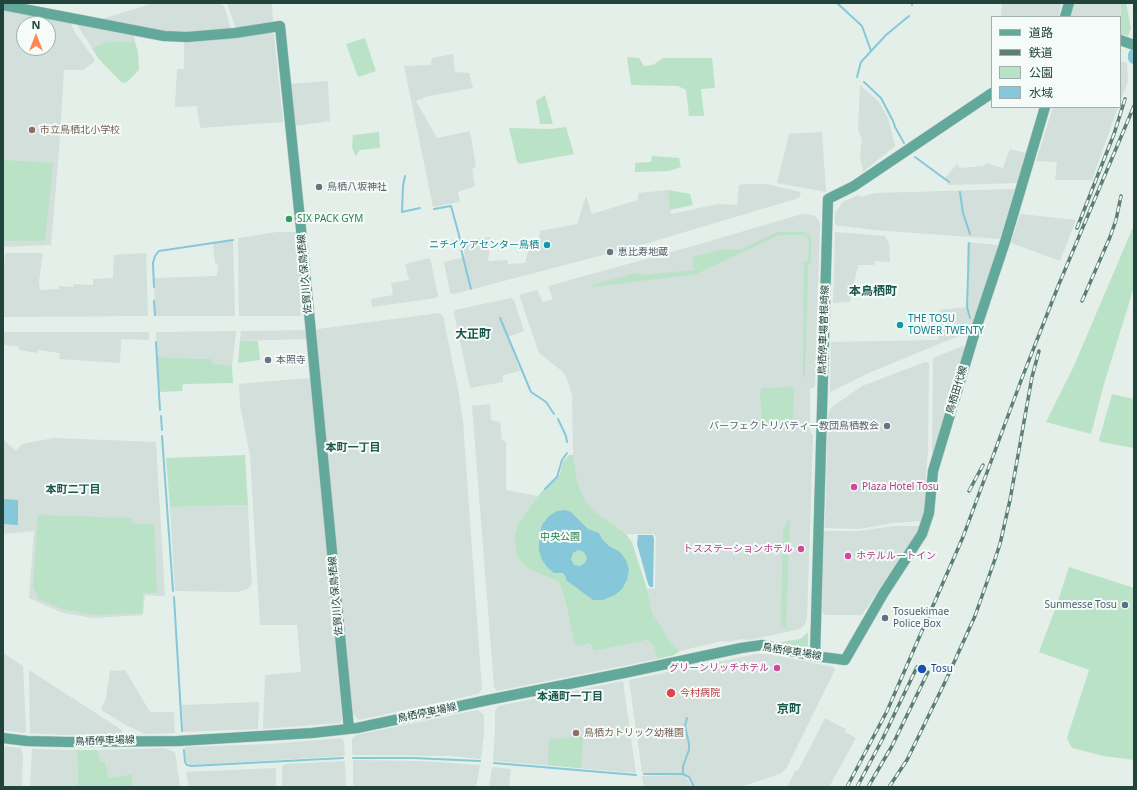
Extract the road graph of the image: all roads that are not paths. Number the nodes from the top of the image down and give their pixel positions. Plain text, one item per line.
1 (1069, 3) edge
2 (3, 5) edge
3 (1065, 16) edge
4 (1121, 40) edge
5 (1134, 45) edge
6 (991, 94) edge
7 (1045, 108) edge
8 (815, 656) junction
9 (845, 660) joint
10 (349, 729) junction
11 (3, 738) edge

1 - 3 main road
2 - 10 main road, 佐賀川久保鳥栖線
4 - 5 main road
6 - 8 main road, 鳥栖停車場曽根崎線
7 - 9 main road, 鳥栖田代線
8 - 9 main road, 鳥栖停車場線
8 - 10 main road, 鳥栖停車場線
10 - 11 main road, 鳥栖停車場線

